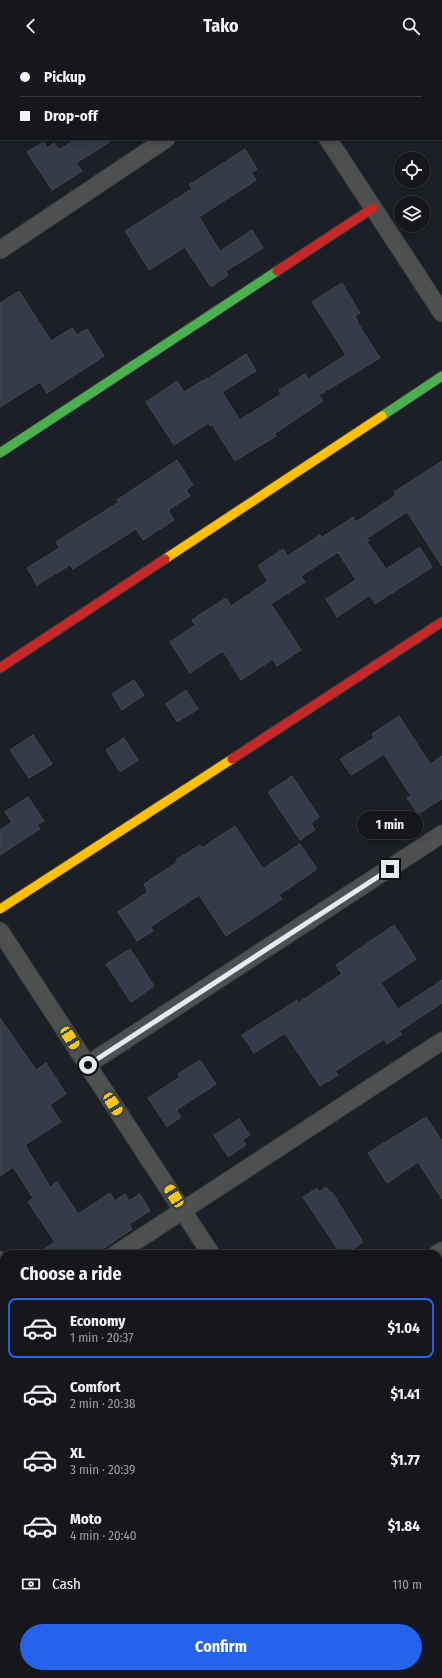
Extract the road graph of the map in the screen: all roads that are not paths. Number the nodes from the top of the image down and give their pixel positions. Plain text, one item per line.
1 (165, 140) edge
2 (329, 140) edge
3 (373, 208) junction
4 (0, 250) edge
5 (442, 314) edge
6 (442, 376) edge
7 (0, 452) edge
8 (442, 622) edge
9 (0, 668) edge
10 (442, 834) edge
11 (0, 909) edge
12 (0, 931) edge
13 (442, 1041) edge
14 (88, 1065) junction
15 (182, 1210) junction
16 (122, 1250) edge
17 (209, 1250) edge

1 - 4 street
2 - 3 street
3 - 5 street
3 - 7 street
6 - 9 street
8 - 11 street
10 - 14 street
12 - 14 street
13 - 15 street
14 - 15 street
15 - 16 street
15 - 17 street

